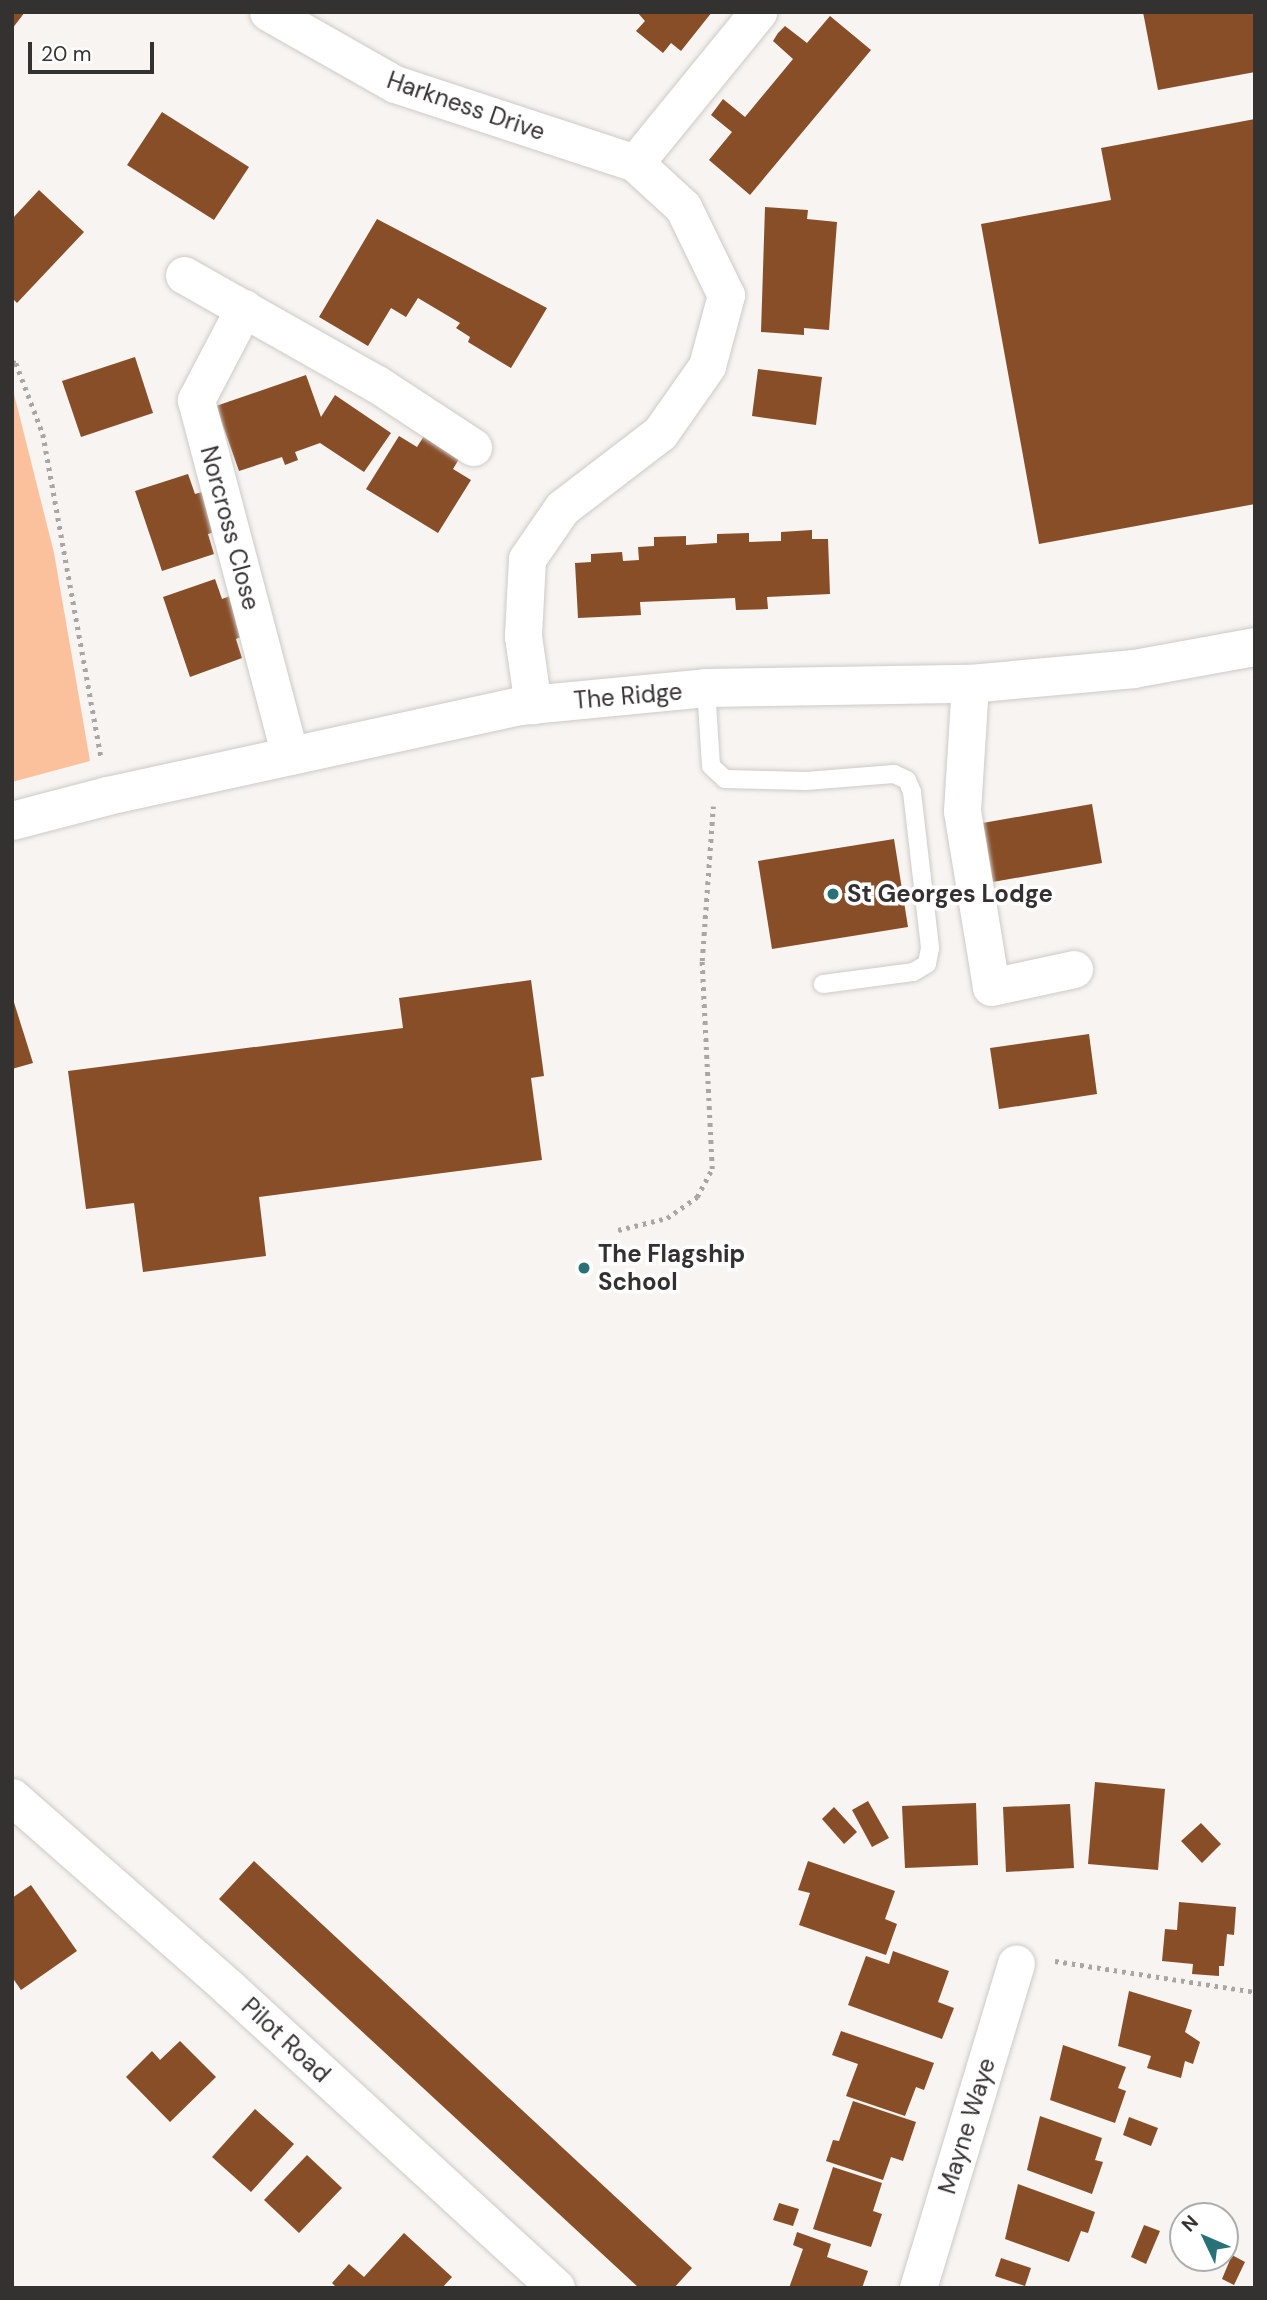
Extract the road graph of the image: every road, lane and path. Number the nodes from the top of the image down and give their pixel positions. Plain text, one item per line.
1 (268, 12) edge
2 (758, 12) edge
3 (635, 163) junction
4 (184, 275) dead end
5 (244, 307) junction
6 (12, 362) edge
7 (473, 447) dead end
8 (1255, 647) edge
9 (970, 684) junction
10 (706, 688) junction
11 (533, 705) junction
12 (290, 756) junction
13 (711, 766) junction
14 (108, 796) junction
15 (12, 821) edge
16 (1074, 970) dead end
17 (823, 984) dead end
18 (618, 1230) dead end
19 (12, 1797) edge
20 (1016, 1963) joint
21 (1255, 1992) edge
22 (556, 2288) edge
23 (918, 2288) edge

1 - 3 street, Harkness Drive
2 - 3 street
3 - 11 street, Harkness Drive
4 - 5 street
5 - 7 street
5 - 12 street, Norcross Close
6 - 14 path
8 - 9 main road, The Ridge
9 - 10 main road, The Ridge
9 - 16 street
10 - 11 main road, The Ridge
10 - 13 lane
11 - 12 main road, The Ridge
12 - 14 main road, The Ridge
13 - 17 lane
13 - 18 path
14 - 15 main road, The Ridge
19 - 22 street, Pilot Road
20 - 21 path
20 - 23 street, Mayne Waye

